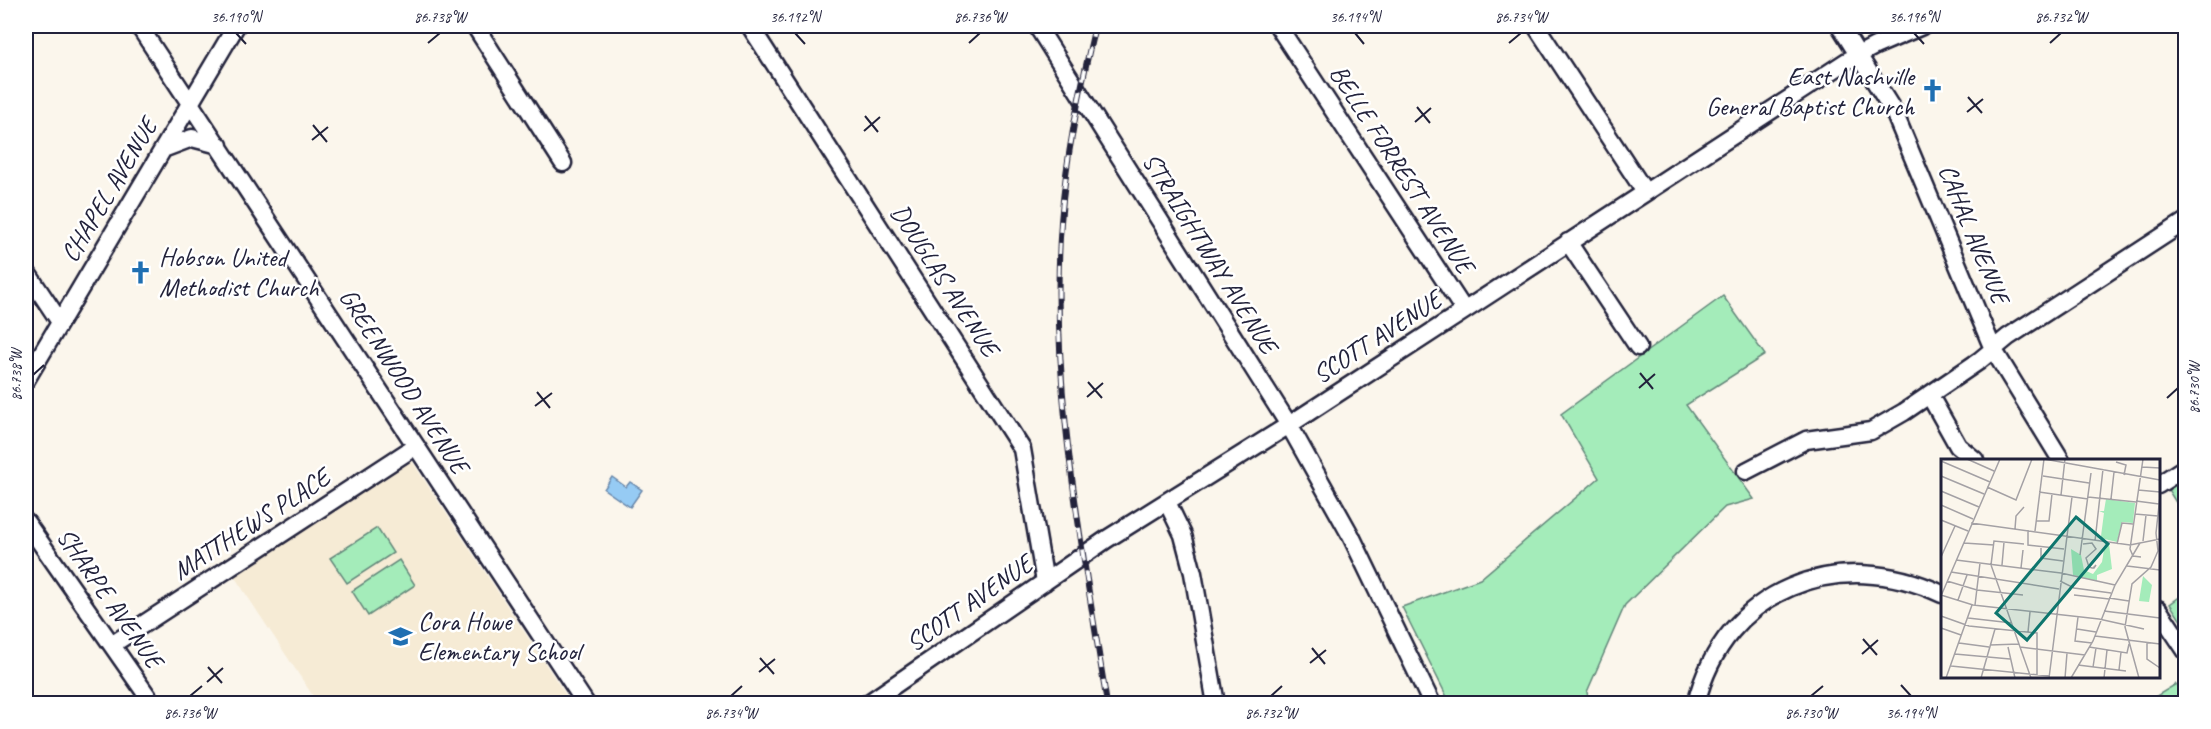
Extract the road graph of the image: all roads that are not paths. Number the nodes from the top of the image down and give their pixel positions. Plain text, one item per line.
1 (140, 26) edge
2 (236, 26) edge
3 (475, 26) edge
4 (750, 26) edge
5 (1037, 26) edge
6 (1278, 26) edge
7 (1536, 26) edge
8 (1840, 26) edge
9 (1922, 26) edge
10 (1859, 54) junction
11 (191, 103) junction
12 (219, 145) junction
13 (164, 149) junction
14 (563, 163) dead end
15 (1645, 192) junction
16 (2186, 221) edge
17 (1568, 242) junction
18 (26, 271) edge
19 (1464, 310) junction
20 (60, 322) junction
21 (1638, 347) dead end
22 (1994, 349) junction
23 (26, 380) edge
24 (1930, 396) junction
25 (1289, 425) junction
26 (416, 446) junction
27 (1974, 459) edge
28 (2060, 459) edge
29 (2186, 467) edge
30 (1746, 471) dead end
31 (2160, 484) edge
32 (1167, 502) junction
33 (26, 522) edge
34 (1045, 582) junction
35 (1941, 594) edge
36 (2160, 612) edge
37 (113, 644) junction
38 (2186, 651) edge
39 (153, 704) edge
40 (586, 704) edge
41 (867, 704) edge
42 (1216, 704) edge
43 (1432, 704) edge
44 (1696, 704) edge

1 - 11 street, GREENWOOD AVENUE
2 - 11 street, CHAPEL AVENUE
3 - 14 street
4 - 34 street, DOUGLAS AVENUE
5 - 25 street, STRAIGHTWAY AVENUE
6 - 19 street, BELLE FORREST AVENUE
7 - 15 street
8 - 10 street, CAHAL AVENUE
9 - 10 street, SCOTT AVENUE
10 - 15 street, SCOTT AVENUE
10 - 22 street, CAHAL AVENUE
11 - 12 street, GREENWOOD AVENUE
11 - 13 street, CHAPEL AVENUE
12 - 13 street
12 - 26 street, GREENWOOD AVENUE
13 - 20 street, CHAPEL AVENUE
15 - 17 street, SCOTT AVENUE
16 - 22 street
17 - 19 street, SCOTT AVENUE
17 - 21 street
18 - 20 street
19 - 25 street, SCOTT AVENUE
20 - 23 street, CHAPEL AVENUE
22 - 24 street
22 - 28 street, CAHAL AVENUE
24 - 27 street
24 - 30 street
25 - 32 street, SCOTT AVENUE
25 - 43 street, STRAIGHTWAY AVENUE
26 - 37 street, MATTHEWS PLACE
26 - 40 street, GREENWOOD AVENUE
29 - 31 street
32 - 34 street, SCOTT AVENUE
32 - 42 street
33 - 37 street, SHARPE AVENUE
34 - 41 street, SCOTT AVENUE
35 - 44 street
36 - 38 street
37 - 39 street, SHARPE AVENUE

